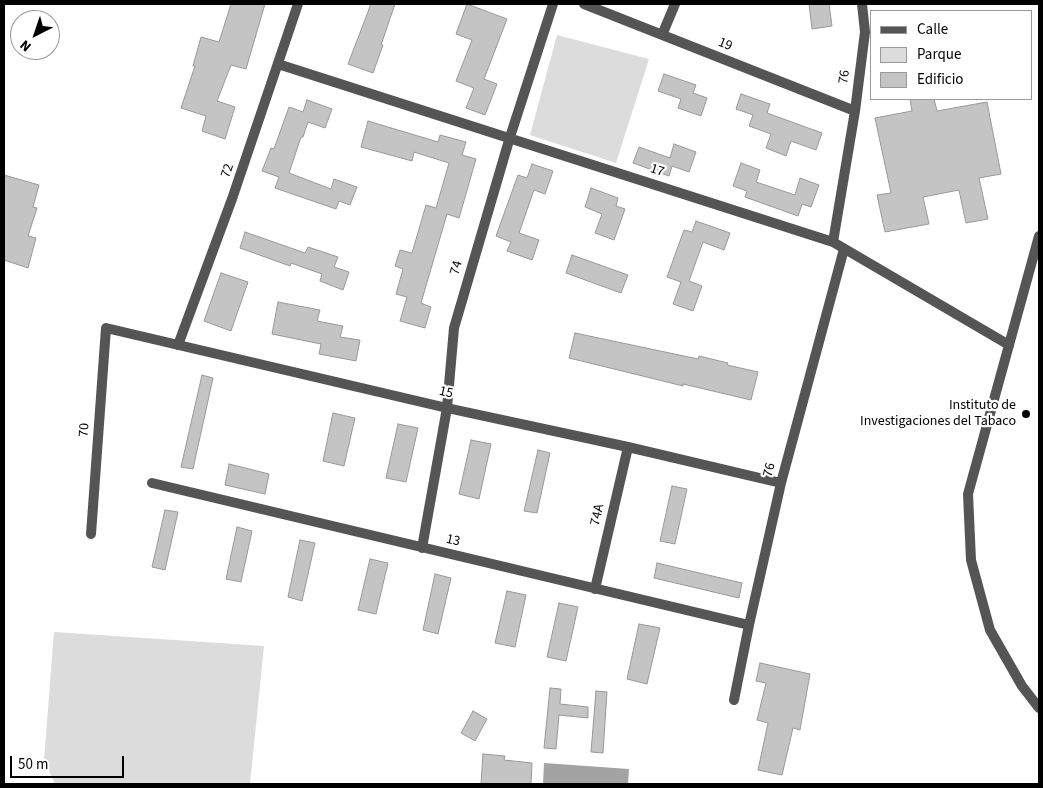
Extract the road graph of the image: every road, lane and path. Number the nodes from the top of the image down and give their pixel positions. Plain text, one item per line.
1 (298, 4) edge
2 (553, 4) edge
3 (584, 4) edge
4 (675, 4) edge
5 (862, 4) edge
6 (662, 35) junction
7 (278, 64) junction
8 (855, 111) junction
9 (510, 137) junction
10 (1039, 236) edge
11 (832, 242) junction
12 (844, 249) junction
13 (106, 328) joint
14 (178, 344) junction
15 (1009, 345) junction
16 (447, 408) junction
17 (628, 446) junction
18 (152, 483) dead end
19 (781, 483) junction
20 (91, 534) dead end
21 (422, 548) junction
22 (595, 589) junction
23 (749, 625) junction
24 (734, 700) dead end
25 (1039, 708) edge

1 - 7 street, 72
2 - 9 street, 74
3 - 6 street, 19
4 - 6 street
5 - 8 street, 76
6 - 8 street, 19
7 - 9 street, 17
7 - 14 street, 72
8 - 11 street, 76
9 - 11 street, 17
9 - 16 street, 74
10 - 15 street
11 - 12 street, 17
12 - 15 street, 17
12 - 19 street, 76
13 - 14 street, 15
13 - 20 street, 70
14 - 16 street, 15
15 - 25 street
16 - 17 street, 15
16 - 21 street, 74
17 - 19 street, 15
17 - 22 street, 74A
18 - 21 street, 13
19 - 23 street, 76
21 - 22 street, 13
22 - 23 street, 13
23 - 24 street, 76

